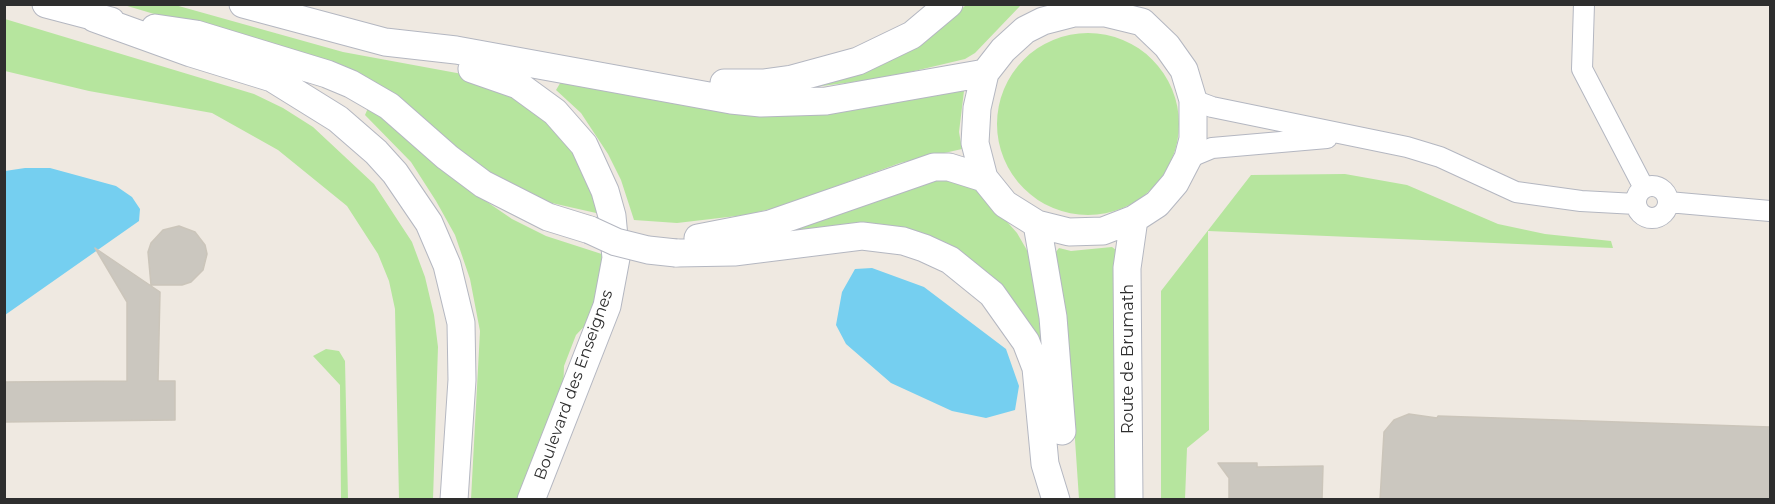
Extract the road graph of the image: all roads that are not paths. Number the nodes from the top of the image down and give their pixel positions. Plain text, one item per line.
1 (45, 4) edge
2 (243, 4) edge
3 (949, 4) edge
4 (1584, 4) edge
5 (1044, 13) edge
6 (1139, 13) edge
7 (94, 18) junction
8 (385, 42) junction
9 (524, 63) junction
10 (985, 73) junction
11 (1193, 100) junction
12 (1365, 139) junction
13 (1188, 158) junction
14 (984, 178) junction
15 (1640, 196) junction
16 (1668, 202) junction
17 (1770, 211) edge
18 (1134, 219) junction
19 (1037, 224) junction
20 (676, 246) junction
21 (454, 500) edge
22 (531, 500) edge
23 (1056, 500) edge
24 (1062, 500) edge
25 (1129, 500) edge

1 - 7 main road
2 - 8 main road
3 - 9 main road
4 - 15 street
5 - 6 main road
5 - 10 main road
6 - 11 main road
7 - 20 main road, bridge
7 - 21 main road
8 - 9 main road
8 - 22 main road, Boulevard des Enseignes
9 - 10 main road
10 - 14 main road
11 - 12 street
11 - 13 main road
12 - 13 street
12 - 15 street
13 - 18 main road
14 - 19 main road
14 - 20 main road
15 - 16 street
15 - 16 street
16 - 17 street
18 - 19 main road
18 - 25 main road, Route de Brumath
19 - 24 main road
20 - 23 main road

